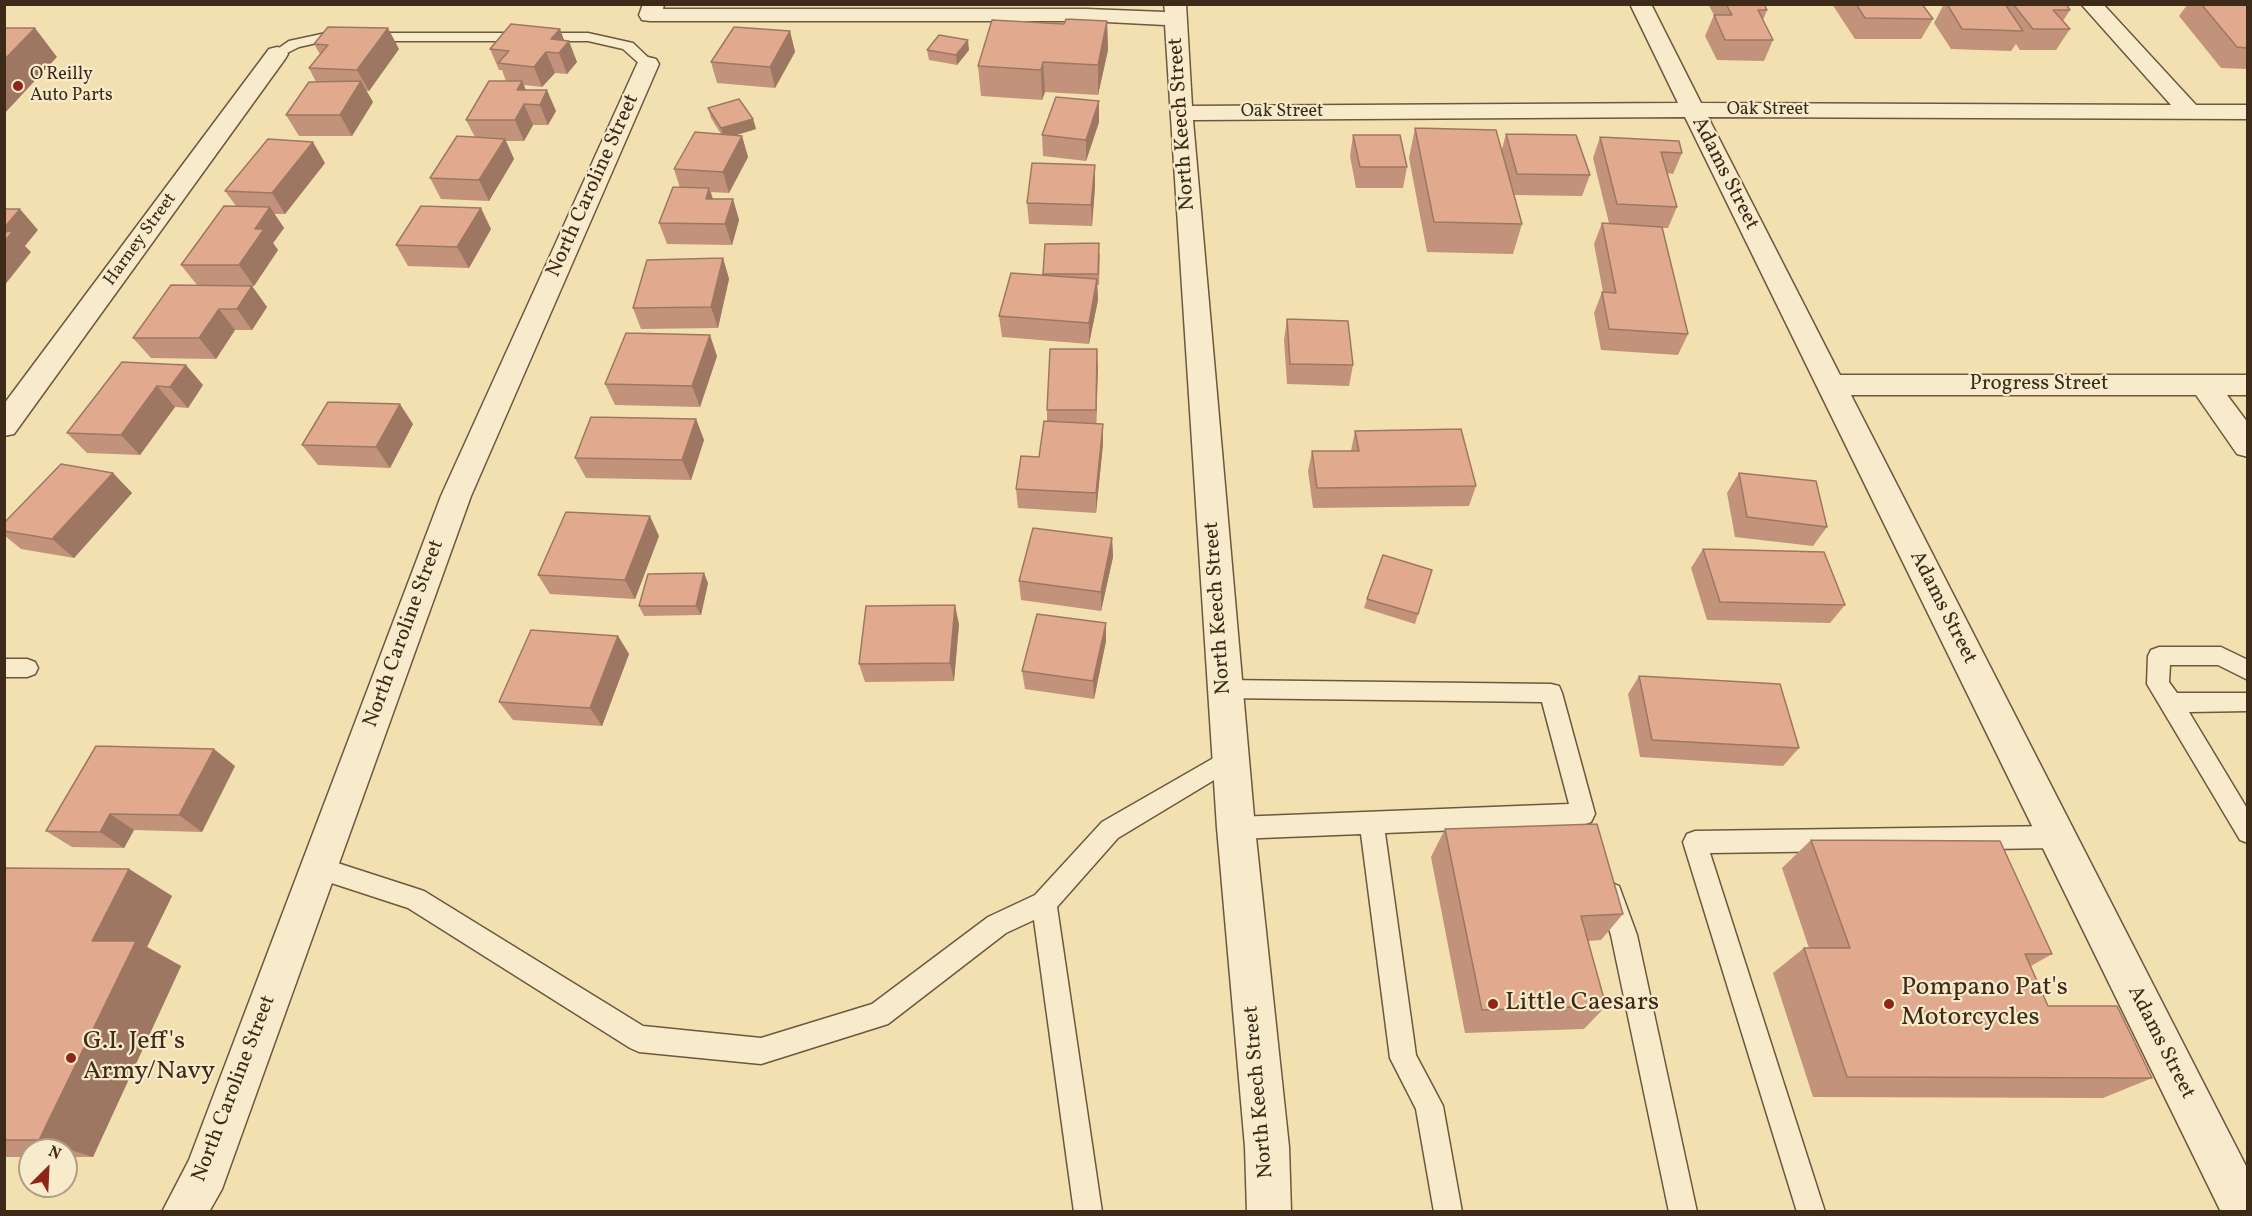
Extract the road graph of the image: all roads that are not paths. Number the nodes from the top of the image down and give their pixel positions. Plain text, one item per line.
1 (654, 4) edge
2 (1640, 4) edge
3 (2091, 4) edge
4 (1061, 10) edge
5 (1175, 12) edge
6 (277, 54) joint
7 (648, 64) joint
8 (1692, 110) junction
9 (2247, 112) edge
10 (1180, 113) junction
11 (2191, 113) junction
12 (2247, 384) edge
13 (1831, 385) junction
14 (2204, 385) junction
15 (4, 426) edge
16 (2247, 446) edge
17 (4, 668) edge
18 (27, 668) dead end
19 (2247, 671) edge
20 (1225, 689) junction
21 (2247, 702) edge
22 (2170, 704) junction
23 (1231, 758) junction
24 (1372, 824) junction
25 (1236, 828) junction
26 (2247, 832) edge
27 (2057, 837) junction
28 (319, 868) junction
29 (1602, 869) edge
30 (1044, 903) junction
31 (184, 1212) edge
32 (1088, 1212) edge
33 (1269, 1212) edge
34 (1448, 1212) edge
35 (1683, 1212) edge
36 (1811, 1212) edge
37 (2245, 1212) edge

1 - 4 street
2 - 8 street, Adams Street
3 - 11 street
4 - 5 street
5 - 10 street, North Keech Street
6 - 7 lane
6 - 15 street, Harney Street
7 - 28 street, North Caroline Street
8 - 10 street, Oak Street
8 - 11 street, Oak Street
8 - 13 street, Adams Street
9 - 11 street, Oak Street
10 - 20 street, North Keech Street
12 - 14 street, Progress Street
13 - 14 street, Progress Street
13 - 27 street, Adams Street
14 - 16 street
17 - 18 lane
19 - 22 lane
20 - 23 street, North Keech Street
20 - 24 lane
21 - 22 lane
22 - 26 lane
23 - 25 street, North Keech Street
23 - 30 lane
24 - 25 lane
24 - 34 lane
25 - 33 street, North Keech Street
27 - 36 lane
27 - 37 street, Adams Street
28 - 30 lane
28 - 31 street, North Caroline Street
29 - 35 lane
30 - 32 lane

